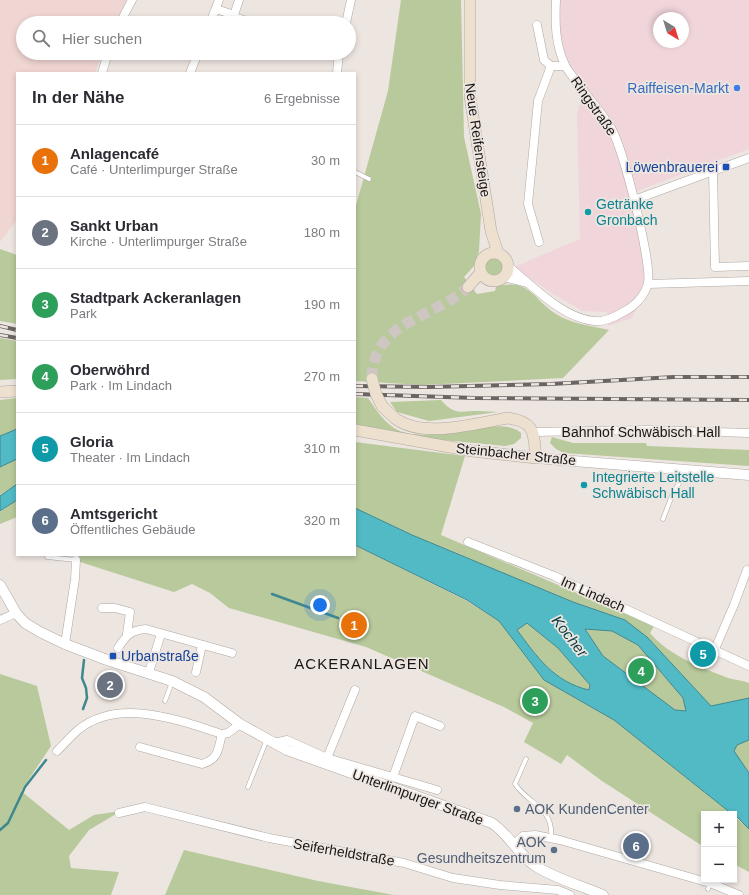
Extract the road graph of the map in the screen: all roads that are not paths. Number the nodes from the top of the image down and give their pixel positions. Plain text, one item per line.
1 (132, 0) edge
2 (219, 0) edge
3 (239, 0) edge
4 (351, 0) edge
5 (470, 0) edge
6 (556, 0) edge
7 (216, 9) junction
8 (234, 14) junction
9 (124, 16) edge
10 (213, 16) edge
11 (240, 16) edge
12 (348, 16) edge
13 (537, 25) dead end
14 (106, 60) edge
15 (195, 60) edge
16 (339, 60) edge
17 (551, 66) junction
18 (565, 66) junction
19 (102, 72) edge
20 (190, 72) edge
21 (337, 72) edge
22 (749, 158) edge
23 (713, 170) junction
24 (356, 172) edge
25 (369, 179) dead end
26 (634, 200) junction
27 (539, 242) dead end
28 (493, 254) junction
29 (749, 266) edge
30 (509, 267) junction
31 (483, 275) junction
32 (504, 278) junction
33 (749, 281) edge
34 (530, 284) junction
35 (648, 284) junction
36 (470, 285) tunnel mouth
37 (372, 380) tunnel mouth
38 (16, 391) edge
39 (0, 392) edge
40 (356, 430) edge
41 (533, 432) junction
42 (749, 433) edge
43 (536, 458) junction
44 (687, 470) junction
45 (749, 474) edge
46 (663, 519) dead end
47 (468, 542) dead end
48 (47, 557) dead end
49 (76, 560) joint
50 (747, 570) dead end
51 (0, 585) edge
52 (102, 608) dead end
53 (16, 613) junction
54 (0, 620) edge
55 (127, 634) junction
56 (161, 634) junction
57 (65, 644) junction
58 (202, 645) junction
59 (118, 648) dead end
60 (714, 651) junction
61 (232, 653) dead end
62 (749, 666) edge
63 (149, 672) junction
64 (196, 672) dead end
65 (172, 681) junction
66 (355, 690) dead end
67 (165, 701) dead end
68 (240, 724) junction
69 (440, 726) dead end
70 (222, 734) junction
71 (271, 741) junction
72 (140, 747) dead end
73 (57, 751) dead end
74 (327, 758) junction
75 (526, 759) dead end
76 (393, 777) junction
77 (248, 786) dead end
78 (437, 790) dead end
79 (119, 813) dead end
80 (551, 838) junction
81 (514, 844) junction
82 (570, 895) edge
83 (603, 895) edge
84 (739, 895) edge

1 - 9 street
2 - 7 street
3 - 8 street
4 - 12 street
5 - 28 main road, Neue Reifensteige
6 - 18 street, Ringstraße
7 - 8 street
7 - 10 street
8 - 11 lane
13 - 17 street
14 - 19 street
15 - 20 street
16 - 21 street
17 - 18 street
17 - 27 street
18 - 26 street, Ringstraße
22 - 23 street
23 - 26 street
23 - 29 street
24 - 25 lane
26 - 35 street, Ringstraße
28 - 30 main road
28 - 31 main road
30 - 32 main road
30 - 34 street
31 - 32 main road
31 - 36 main road
32 - 34 street
33 - 35 street
34 - 35 street
37 - 41 main road, bridge
38 - 39 main road
40 - 43 main road, Steinbacher Straße
41 - 42 street, Bahnhof Schwäbisch Hall
41 - 43 main road
43 - 44 street, Steinbacher Straße
44 - 45 street, Steinbacher Straße
44 - 46 lane
47 - 60 street, Im Lindach
48 - 49 lane
49 - 57 street
50 - 60 street
51 - 53 street, Unterlimpurger Straße
52 - 55 street
53 - 54 street
53 - 57 street, Unterlimpurger Straße
55 - 56 street
55 - 59 street
56 - 58 street
56 - 63 street
57 - 63 street, Unterlimpurger Straße
58 - 61 street
58 - 64 street
60 - 62 street, Im Lindach
63 - 65 street, Unterlimpurger Straße
65 - 67 lane
65 - 68 street, Unterlimpurger Straße
66 - 74 street
68 - 70 street
68 - 71 street, Unterlimpurger Straße
69 - 76 street, Unterlimpurger Straße
70 - 72 street
70 - 73 street
71 - 74 street, Unterlimpurger Straße
71 - 77 lane
71 - 81 street, Unterlimpurger Straße
74 - 76 street, Unterlimpurger Straße
75 - 80 lane
76 - 78 street, Unterlimpurger Straße
79 - 82 street, Seiferheldstraße
80 - 81 street
80 - 84 street
81 - 83 street, Unterlimpurger Straße

